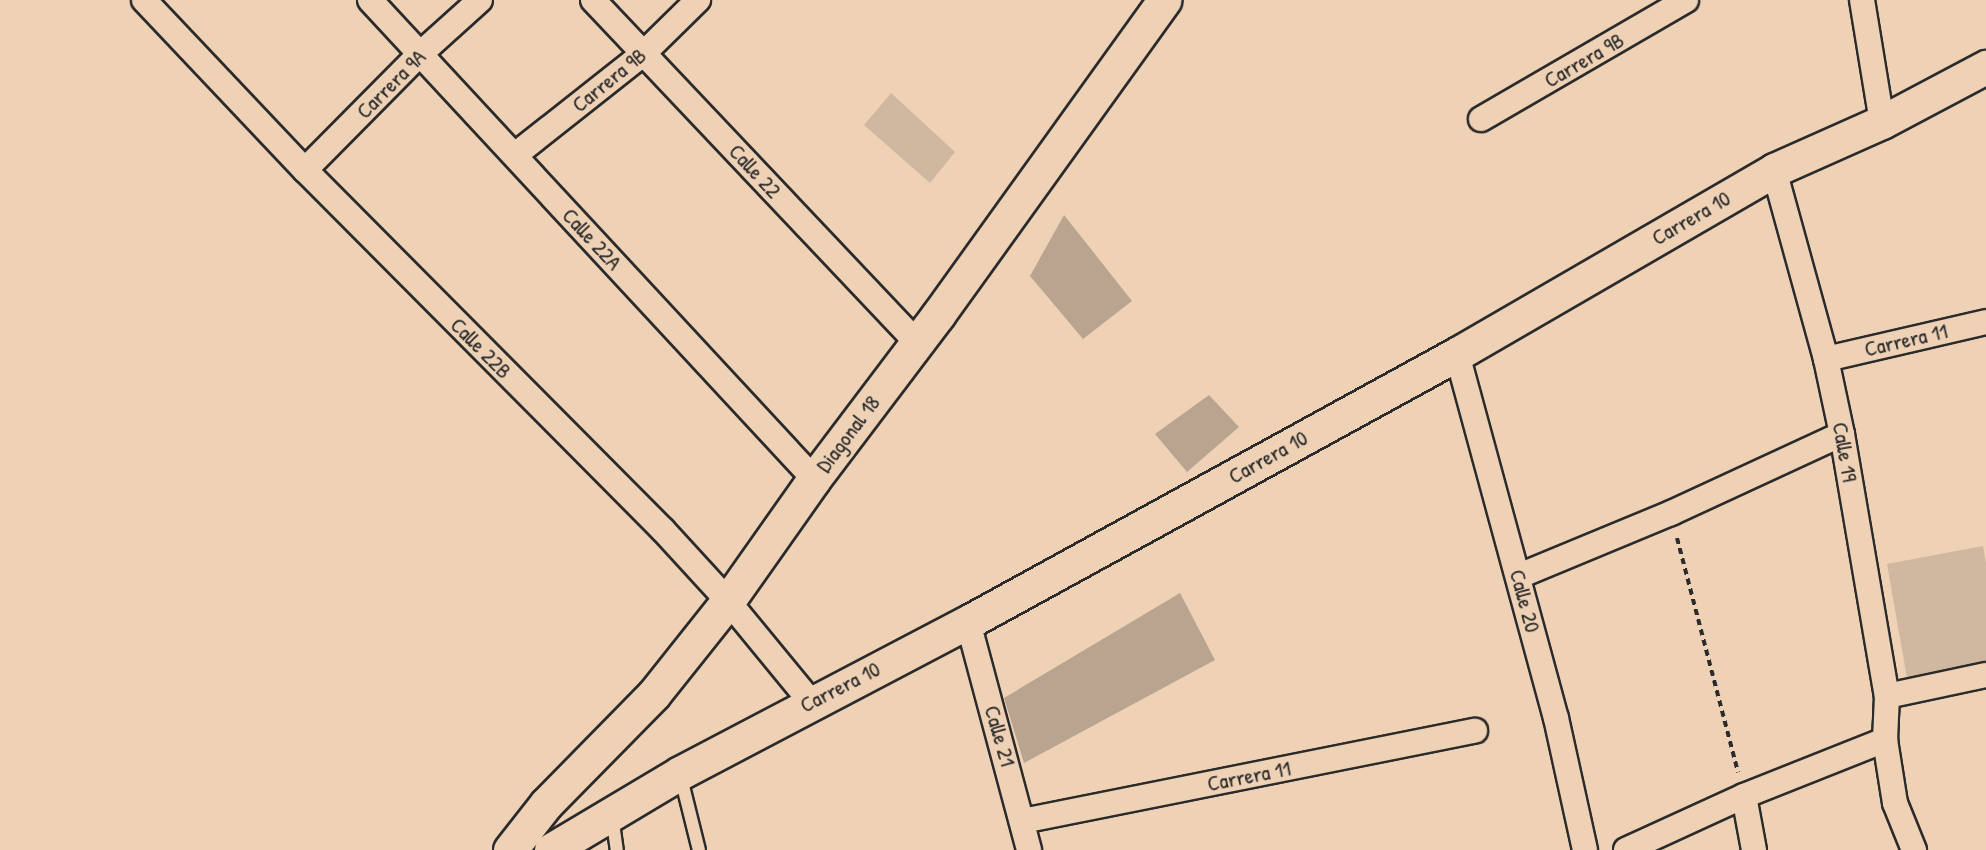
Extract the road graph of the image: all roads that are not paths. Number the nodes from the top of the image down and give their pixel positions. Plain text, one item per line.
1 (144, 0) edge
2 (370, 0) edge
3 (480, 0) edge
4 (592, 0) edge
5 (698, 0) edge
6 (1164, 0) edge
7 (1686, 0) edge
8 (1862, 0) edge
9 (644, 53) junction
10 (419, 55) junction
11 (1986, 67) edge
12 (1481, 119) dead end
13 (1882, 122) junction
14 (515, 155) junction
15 (305, 170) junction
16 (1774, 170) junction
17 (1986, 322) edge
18 (916, 342) junction
19 (1457, 354) junction
20 (1826, 359) junction
21 (1842, 434) junction
22 (814, 479) junction
23 (1519, 576) junction
24 (728, 601) junction
25 (968, 622) junction
26 (1986, 675) edge
27 (1887, 696) junction
28 (811, 702) junction
29 (1475, 731) dead end
30 (1885, 740) junction
31 (680, 773) junction
32 (1744, 796) junction
33 (611, 812) junction
34 (1023, 821) junction
35 (510, 850) edge
36 (551, 850) edge
37 (617, 850) edge
38 (699, 850) edge
39 (1029, 850) edge
40 (1585, 850) edge
41 (1626, 850) edge
42 (1754, 850) edge
43 (1914, 850) edge

1 - 15 street, Calle 22B
2 - 10 street, Calle 22A
3 - 10 street, Carrera 9A
4 - 9 street, Calle 22
5 - 9 street, Carrera 9B
6 - 18 main road, Diagonal 18
7 - 12 street, Carrera 9B
8 - 13 street
9 - 14 street, Carrera 9B
9 - 18 street, Calle 22
10 - 14 street, Calle 22A
10 - 15 street, Carrera 9A
11 - 13 main road, Carrera 10
13 - 16 main road, Carrera 10
14 - 22 street, Calle 22A
15 - 24 street, Calle 22B
16 - 19 main road, Carrera 10
16 - 20 street, Calle 19
17 - 20 street, Carrera 11
18 - 22 main road, Diagonal 18
19 - 23 street, Calle 20
19 - 25 main road, Carrera 10
20 - 21 street, Calle 19
21 - 23 street
21 - 27 street, Calle 19
22 - 24 main road, Diagonal 18
23 - 40 street, Calle 20
24 - 28 street, Calle 22B
24 - 35 main road, Diagonal 18
25 - 28 main road, Carrera 10
25 - 34 street, Calle 21
26 - 27 street
27 - 30 street, Calle 19
28 - 31 main road, Carrera 10
29 - 34 street, Carrera 11
30 - 32 street
30 - 43 street, Calle 19
31 - 33 main road, Carrera 10
31 - 38 lane
32 - 41 street
32 - 42 street
33 - 36 main road, Carrera 10
33 - 37 lane
34 - 39 street, Calle 21

